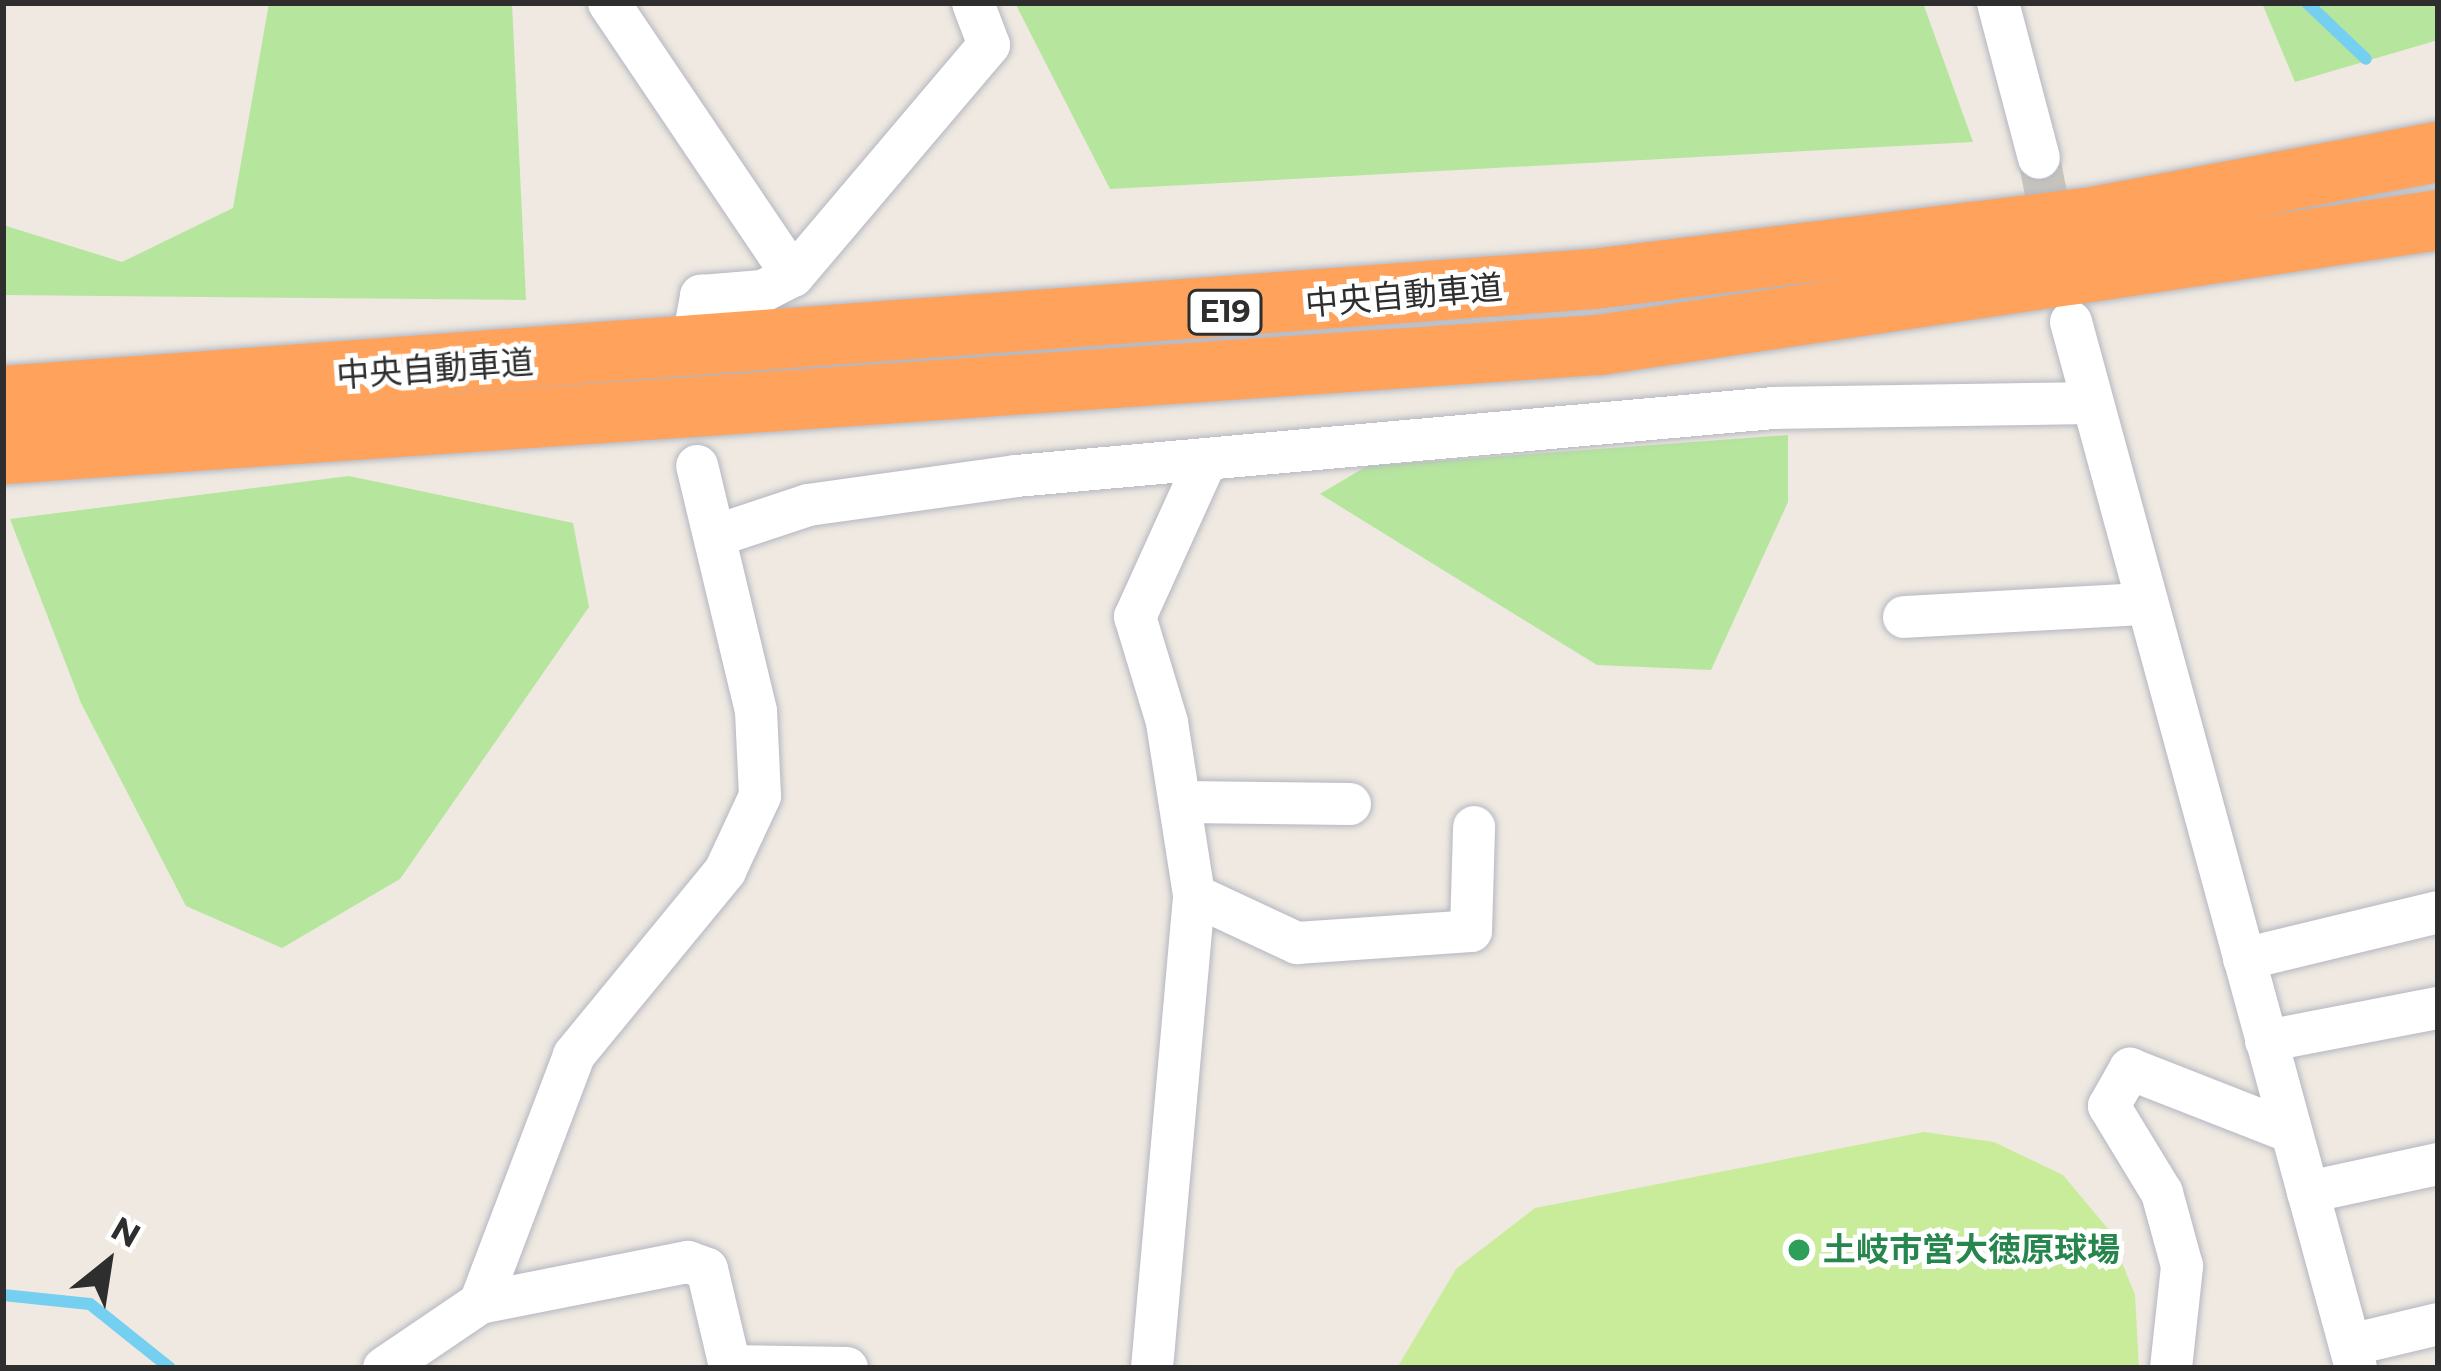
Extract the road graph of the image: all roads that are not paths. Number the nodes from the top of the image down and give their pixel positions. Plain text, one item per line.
1 (974, 3) edge
2 (1998, 3) edge
3 (621, 8) edge
4 (2438, 152) edge
5 (2039, 158) tunnel mouth
6 (2438, 220) edge
7 (794, 275) junction
8 (2071, 322) dead end
9 (695, 330) dead end
10 (3, 396) edge
11 (2088, 403) junction
12 (3, 454) edge
13 (697, 466) dead end
14 (1203, 466) junction
15 (721, 534) junction
16 (2145, 604) junction
17 (1904, 617) dead end
18 (1183, 802) junction
19 (1350, 804) dead end
20 (1474, 827) dead end
21 (1194, 895) junction
22 (2438, 912) edge
23 (2244, 959) junction
24 (2438, 1008) edge
25 (2266, 1041) junction
26 (2291, 1132) junction
27 (2438, 1164) edge
28 (2308, 1192) junction
29 (480, 1303) junction
30 (2438, 1324) edge
31 (2353, 1356) edge
32 (385, 1368) edge
33 (848, 1368) edge
34 (1152, 1368) edge
35 (2171, 1368) edge

1 - 7 street
2 - 5 street
3 - 7 street
4 - 10 highway, 中央自動車道 / E19
6 - 12 highway, 中央自動車道 / E19
7 - 9 street
8 - 11 street
11 - 14 street
11 - 16 street
13 - 15 street
14 - 15 street
14 - 18 street
15 - 29 street
16 - 17 street
16 - 23 street
18 - 19 street
18 - 21 street
20 - 21 street
21 - 34 street
22 - 23 street
23 - 25 street
24 - 25 street
25 - 26 street
26 - 28 street
26 - 35 street
27 - 28 street
28 - 31 street
29 - 32 street
29 - 33 street
30 - 31 street

